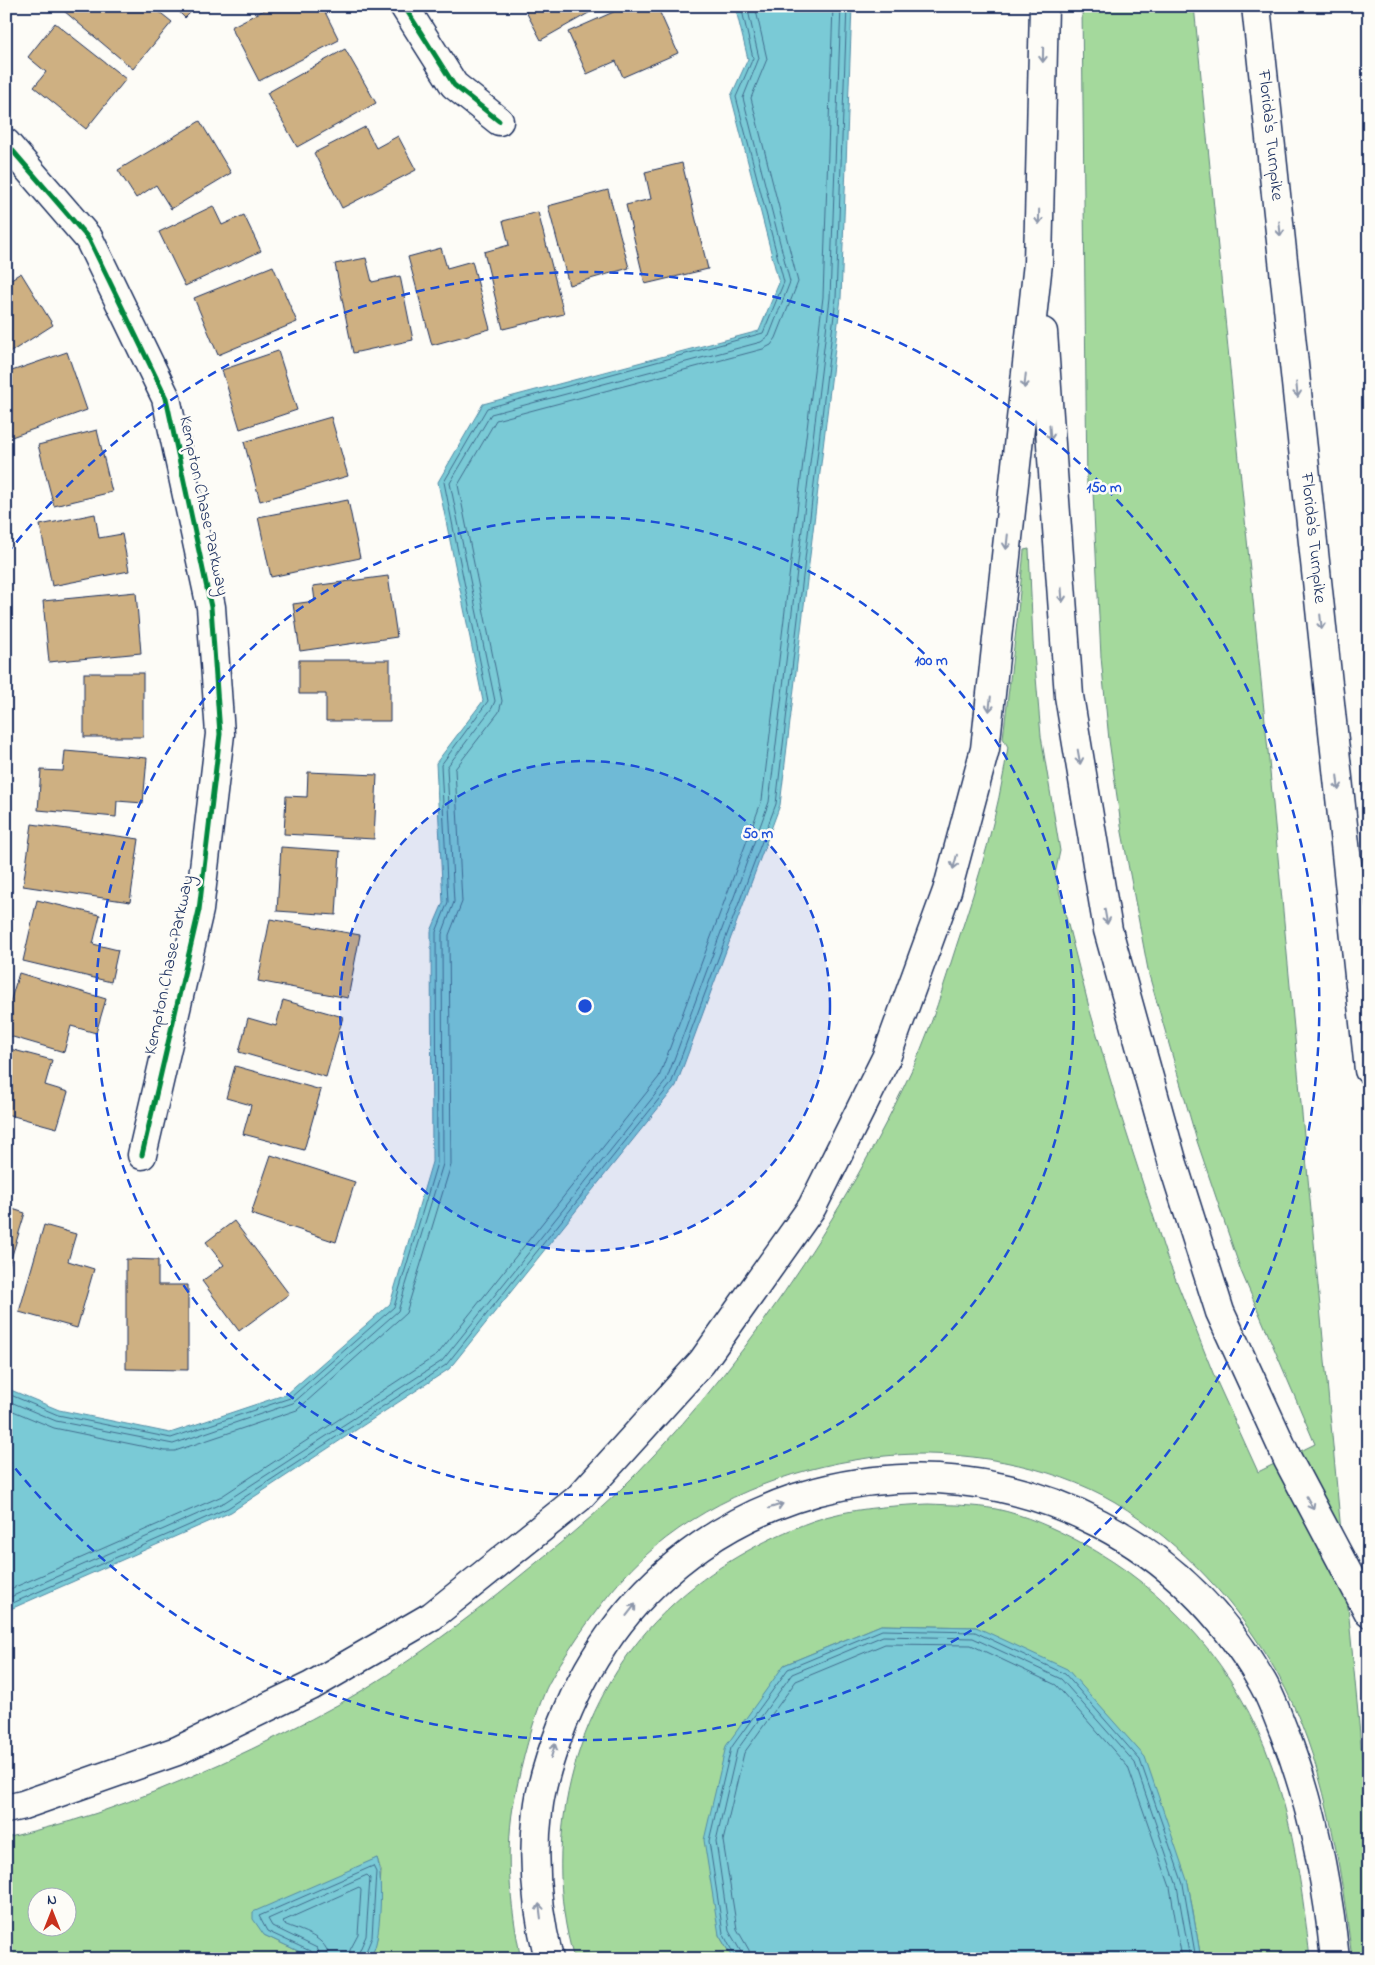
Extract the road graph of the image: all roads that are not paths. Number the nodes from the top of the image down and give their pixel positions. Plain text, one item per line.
1 (404, 6) edge
2 (1044, 6) edge
3 (1256, 6) edge
4 (499, 122) dead end
5 (6, 144) edge
6 (1038, 262) junction
7 (1369, 1070) edge
8 (142, 1155) dead end
9 (1369, 1613) edge
10 (6, 1809) edge
11 (549, 1959) edge
12 (1335, 1959) edge

1 - 4 main road
2 -> 6 main road
3 -> 7 main road, Florida's Turnpike
5 - 8 main road, Kempton Chase Parkway
6 -> 9 main road
6 -> 10 main road
11 -> 12 main road

